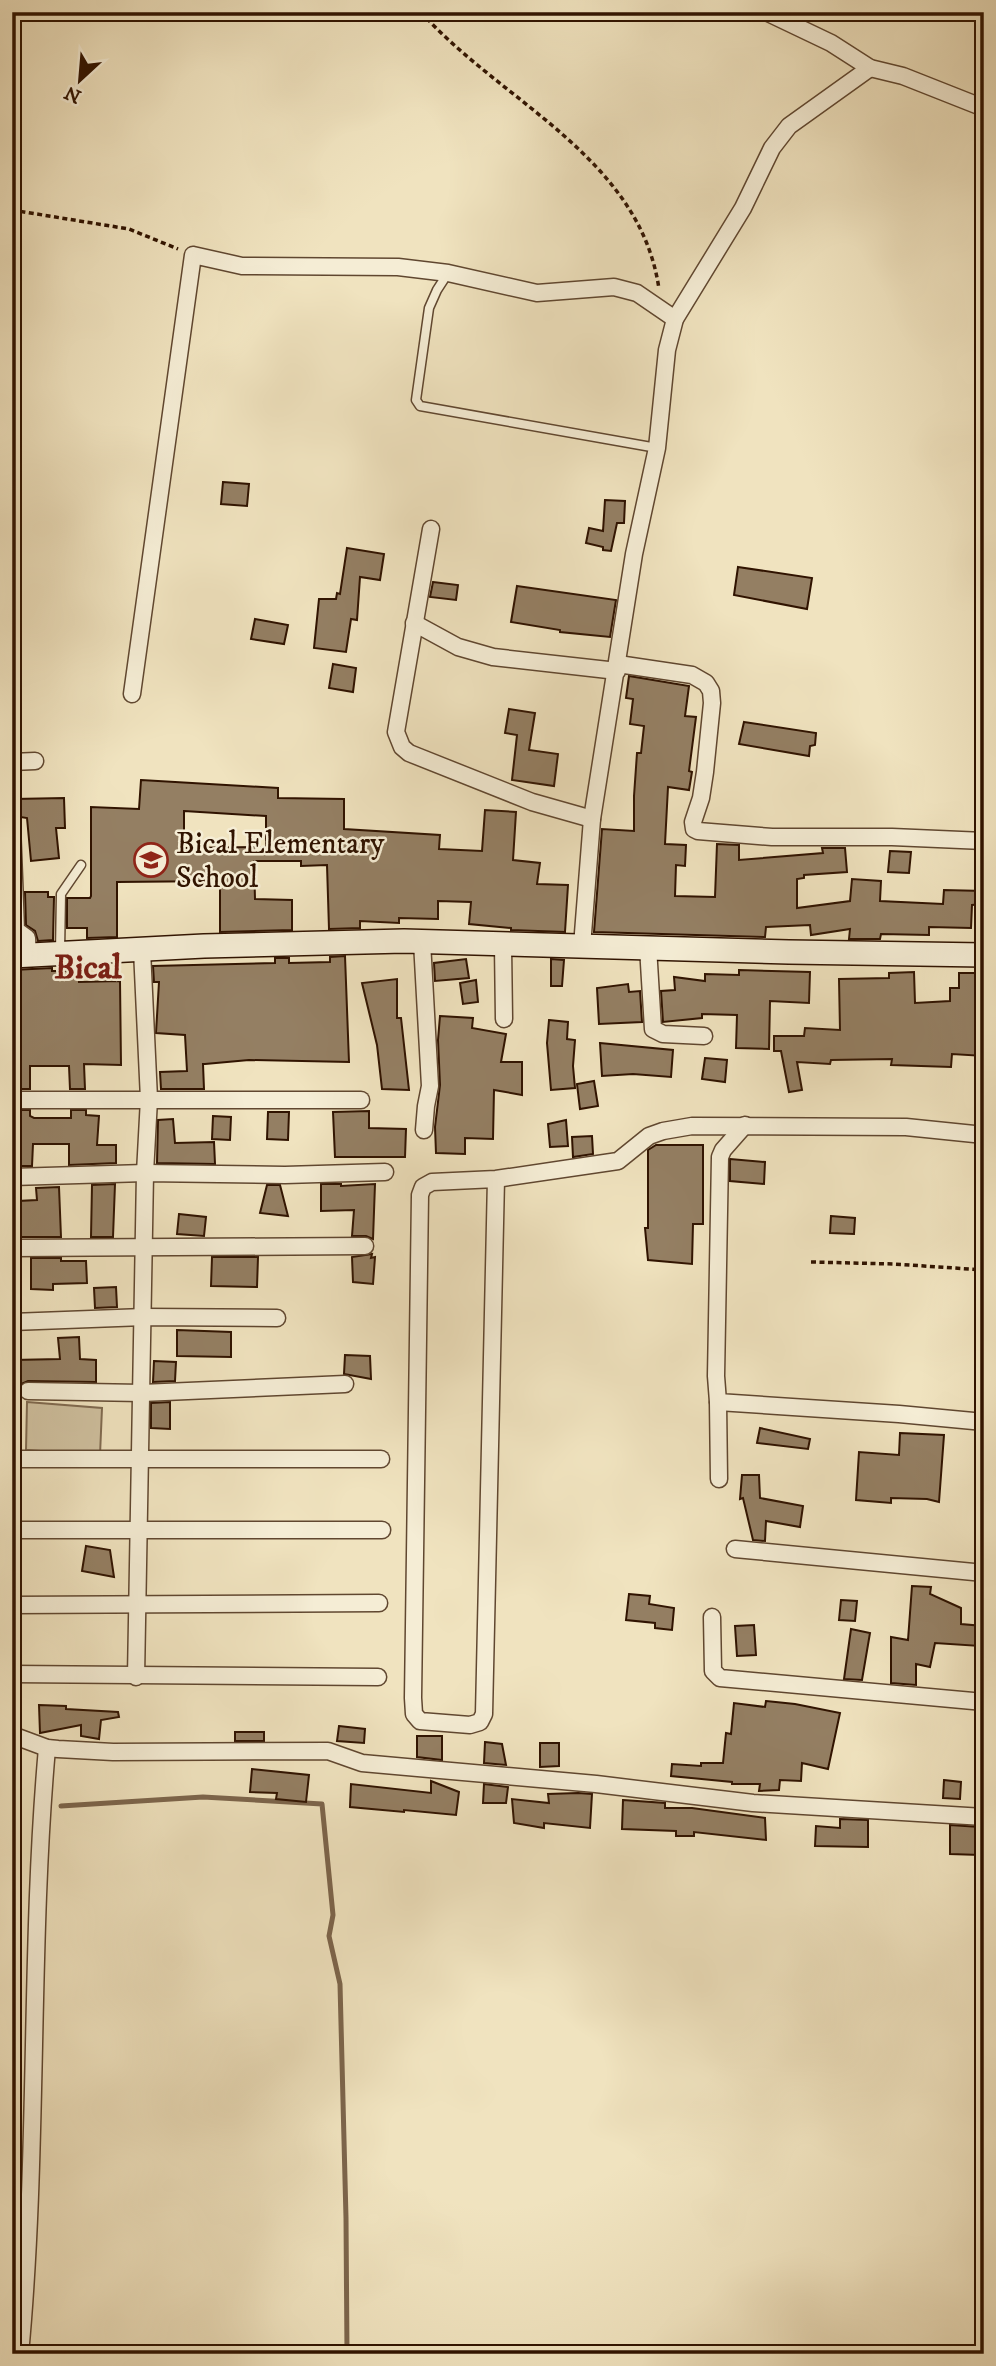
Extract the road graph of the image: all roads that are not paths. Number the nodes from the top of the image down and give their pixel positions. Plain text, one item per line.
1 (766, 12) edge
2 (870, 68) junction
3 (984, 108) edge
4 (448, 273) junction
5 (668, 314) junction
6 (657, 448) junction
7 (431, 529) dead end
8 (414, 623) junction
9 (617, 668) junction
10 (132, 694) dead end
11 (35, 761) dead end
12 (12, 762) edge
13 (592, 819) junction
14 (12, 826) edge
15 (984, 841) edge
16 (80, 865) dead end
17 (422, 942) junction
18 (503, 946) junction
19 (582, 946) junction
20 (648, 947) junction
21 (142, 950) junction
22 (60, 954) junction
23 (984, 955) edge
24 (20, 956) edge
25 (504, 1019) dead end
26 (704, 1037) dead end
27 (149, 1099) junction
28 (12, 1100) edge
29 (361, 1100) dead end
30 (745, 1125) junction
31 (424, 1130) dead end
32 (984, 1135) edge
33 (384, 1172) dead end
34 (145, 1173) junction
35 (12, 1177) edge
36 (496, 1179) junction
37 (365, 1246) dead end
38 (144, 1247) junction
39 (12, 1248) edge
40 (144, 1317) junction
41 (276, 1318) dead end
42 (12, 1322) edge
43 (345, 1384) dead end
44 (28, 1391) dead end
45 (142, 1393) junction
46 (718, 1402) junction
47 (984, 1422) edge
48 (12, 1459) edge
49 (140, 1460) junction
50 (381, 1460) dead end
51 (719, 1479) dead end
52 (12, 1530) edge
53 (382, 1530) dead end
54 (138, 1531) junction
55 (735, 1549) dead end
56 (984, 1573) edge
57 (379, 1603) dead end
58 (12, 1605) edge
59 (137, 1605) junction
60 (712, 1618) dead end
61 (12, 1674) edge
62 (136, 1676) junction
63 (378, 1677) dead end
64 (984, 1702) edge
65 (12, 1735) edge
66 (47, 1748) junction
67 (984, 1817) edge
68 (20, 2354) edge

1 - 2 street
2 - 3 street
2 - 5 street
4 - 5 street
4 - 6 lane
4 - 10 street
5 - 6 street
6 - 9 street
7 - 8 street
8 - 9 street
8 - 13 street
9 - 13 street
9 - 15 street
11 - 12 street
13 - 19 street
14 - 24 street
16 - 22 lane
17 - 18 street
17 - 21 street
17 - 31 street
18 - 19 street
18 - 25 street
19 - 20 street
20 - 23 street
20 - 26 street
21 - 22 street
21 - 27 street
22 - 24 street
27 - 28 street
27 - 29 street
27 - 34 street
30 - 32 street
30 - 36 street
30 - 46 street
33 - 34 street
34 - 35 street
34 - 38 street
36 - 36 street
37 - 38 street
38 - 39 street
38 - 40 street
40 - 41 street
40 - 42 street
40 - 45 street
43 - 45 street
44 - 45 street
45 - 49 street
46 - 47 street
46 - 51 street
48 - 49 street
49 - 50 street
49 - 54 street
52 - 54 street
53 - 54 street
54 - 59 street
55 - 56 street
57 - 59 street
58 - 59 street
59 - 62 street
60 - 64 street
61 - 62 street
62 - 63 street
65 - 66 street
66 - 67 street
66 - 68 street

